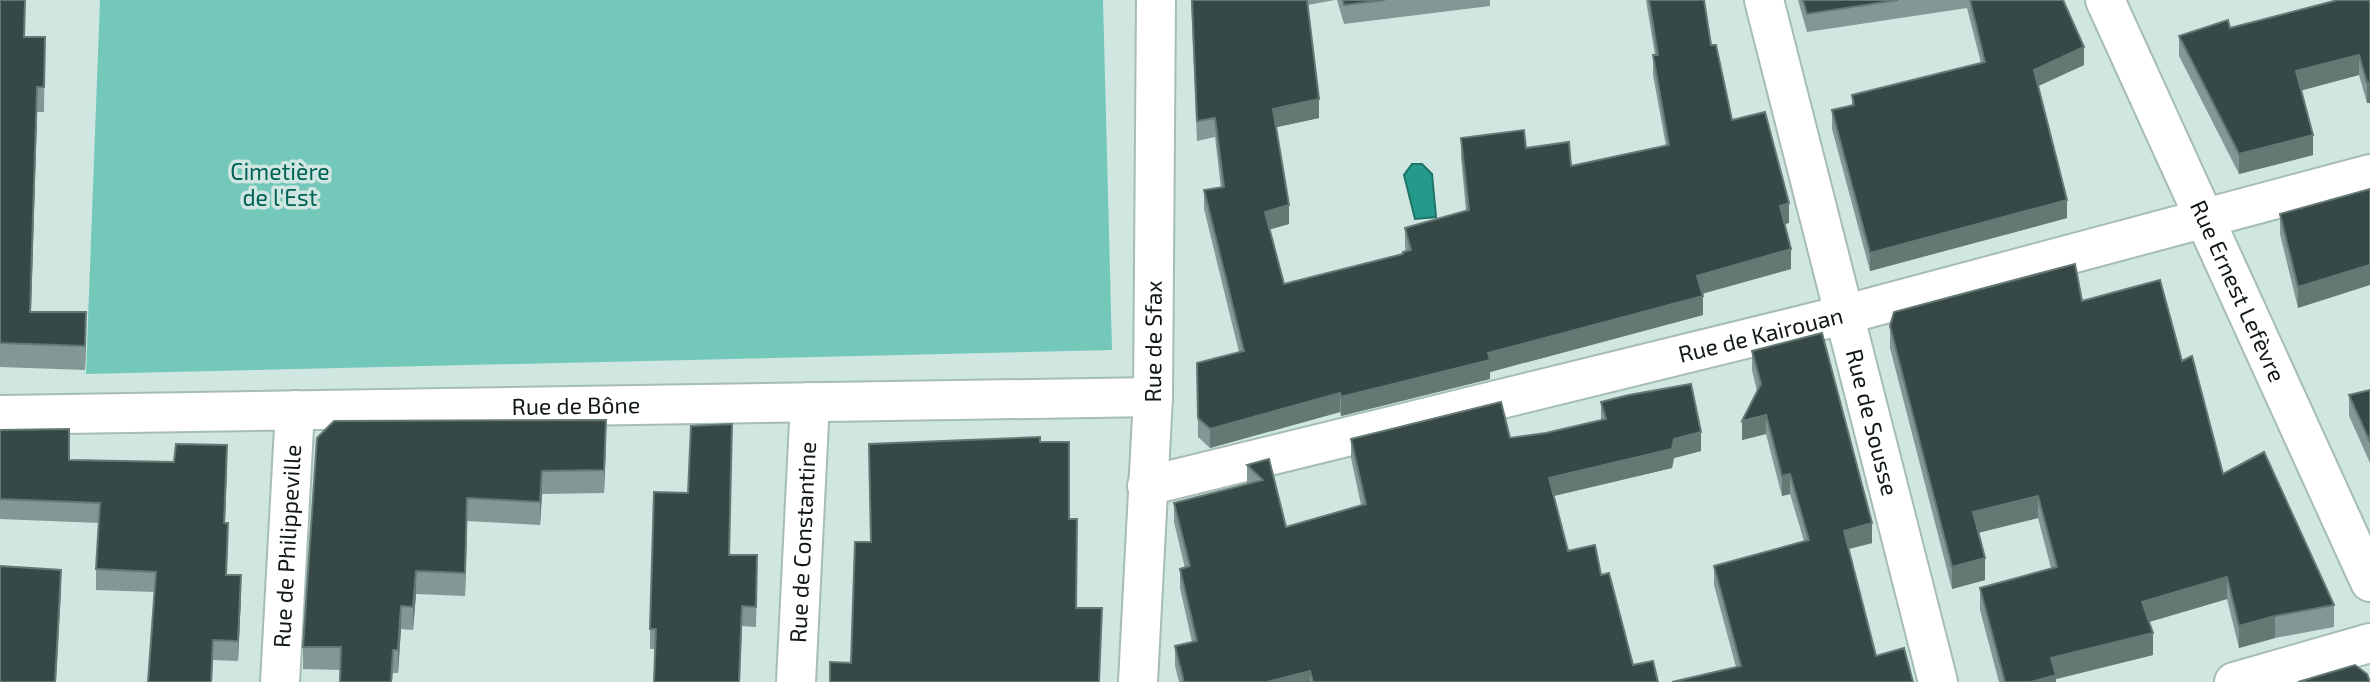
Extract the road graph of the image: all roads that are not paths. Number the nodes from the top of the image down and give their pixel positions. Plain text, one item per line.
1 (1157, 0) edge
2 (1764, 0) edge
3 (2105, 0) edge
4 (2370, 174) edge
5 (2203, 218) junction
6 (1843, 315) junction
7 (1153, 397) junction
8 (810, 402) junction
9 (295, 410) junction
10 (0, 415) edge
11 (1147, 486) junction
12 (2370, 582) edge
13 (2370, 643) edge
14 (280, 682) edge
15 (796, 682) edge
16 (1138, 682) edge
17 (1938, 682) edge
18 (2234, 682) edge

1 - 7 street, Rue de Sfax
2 - 6 street, Rue de Sousse
3 - 5 street, Rue Ernest Lefèvre
4 - 5 street, Rue de Kairouan
5 - 6 street, Rue de Kairouan
5 - 12 street, Rue Ernest Lefèvre
6 - 11 street, Rue de Kairouan
6 - 17 street, Rue de Sousse
7 - 8 street, Rue de Bône
7 - 11 street, Rue de Sfax
8 - 9 street, Rue de Bône
8 - 15 street, Rue de Constantine
9 - 10 street, Rue de Bône
9 - 14 street, Rue de Philippeville
11 - 16 street, Rue de Sfax
13 - 18 street

